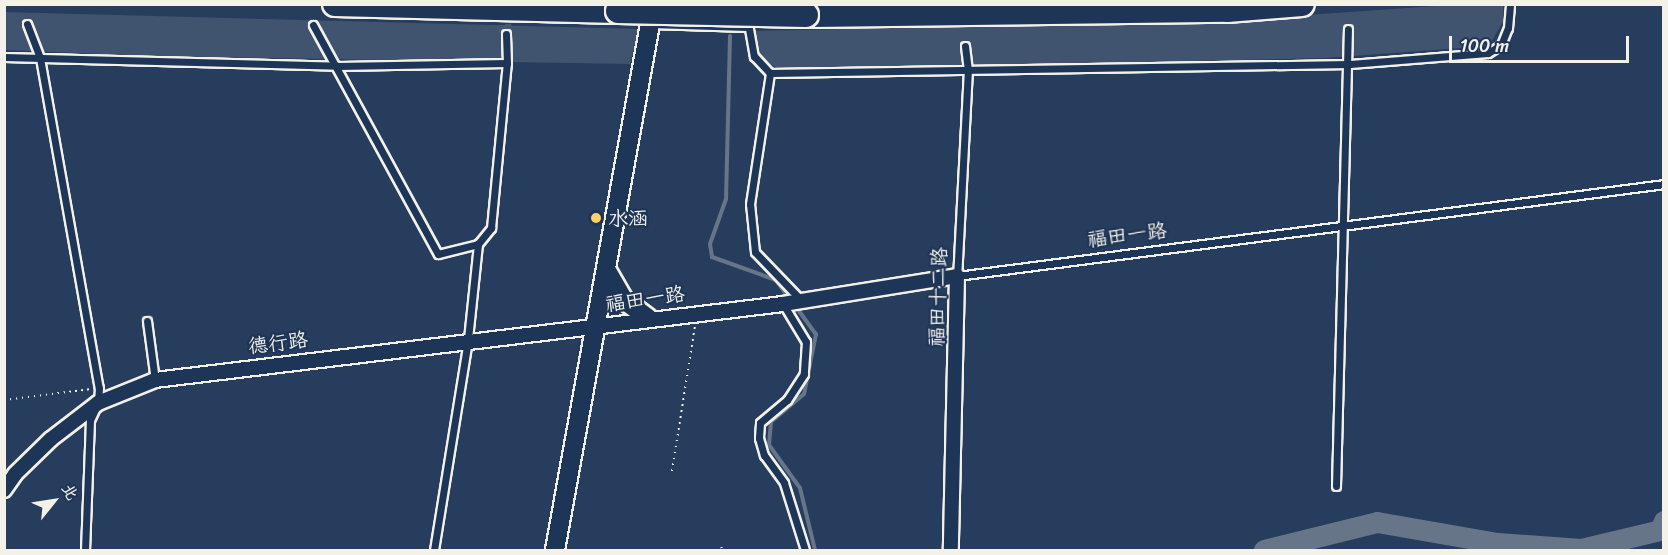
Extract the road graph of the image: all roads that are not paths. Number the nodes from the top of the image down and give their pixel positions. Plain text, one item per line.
1 (335, 4) edge
2 (751, 4) edge
3 (1302, 4) edge
4 (1510, 4) edge
5 (27, 24) dead end
6 (650, 24) joint
7 (313, 25) dead end
8 (747, 27) junction
9 (1348, 29) dead end
10 (506, 34) tunnel mouth
11 (965, 46) dead end
12 (4, 57) edge
13 (40, 58) junction
14 (507, 63) junction
15 (1350, 63) junction
16 (338, 66) junction
17 (968, 69) junction
18 (770, 73) junction
19 (1664, 184) edge
20 (1344, 228) junction
21 (478, 244) junction
22 (606, 269) junction
23 (957, 276) junction
24 (801, 300) junction
25 (783, 304) junction
26 (648, 318) junction
27 (147, 321) dead end
28 (596, 325) junction
29 (468, 339) junction
30 (155, 380) junction
31 (98, 403) junction
32 (1336, 486) dead end
33 (4, 490) edge
34 (85, 550) edge
35 (434, 550) edge
36 (555, 550) edge
37 (805, 550) edge
38 (951, 550) edge

1 - 3 highway, bridge
2 - 8 lane
4 - 15 lane
5 - 13 lane
6 - 8 lane
6 - 22 main road
7 - 16 lane
8 - 18 lane
9 - 15 lane
10 - 14 lane
11 - 17 lane, 福田十二路
12 - 13 lane
13 - 16 lane
13 - 31 lane
14 - 16 lane
14 - 21 lane
15 - 17 lane
15 - 20 lane
16 - 21 lane
17 - 18 lane
17 - 23 lane, 福田十二路
18 - 24 lane
19 - 20 lane, 福田一路
20 - 23 lane, 福田一路
20 - 32 lane
21 - 29 lane
22 - 26 main road
22 - 28 main road
23 - 24 street, 福田一路
23 - 38 street, 福田十二路
24 - 25 street, 福田一路
25 - 26 street, 福田一路
25 - 37 lane
26 - 28 street, 福田一路
27 - 30 lane
28 - 29 street, 德行路
28 - 36 main road
29 - 30 street, 德行路
29 - 35 lane
30 - 31 street, 德行路
31 - 33 street, 德行路
31 - 34 lane

